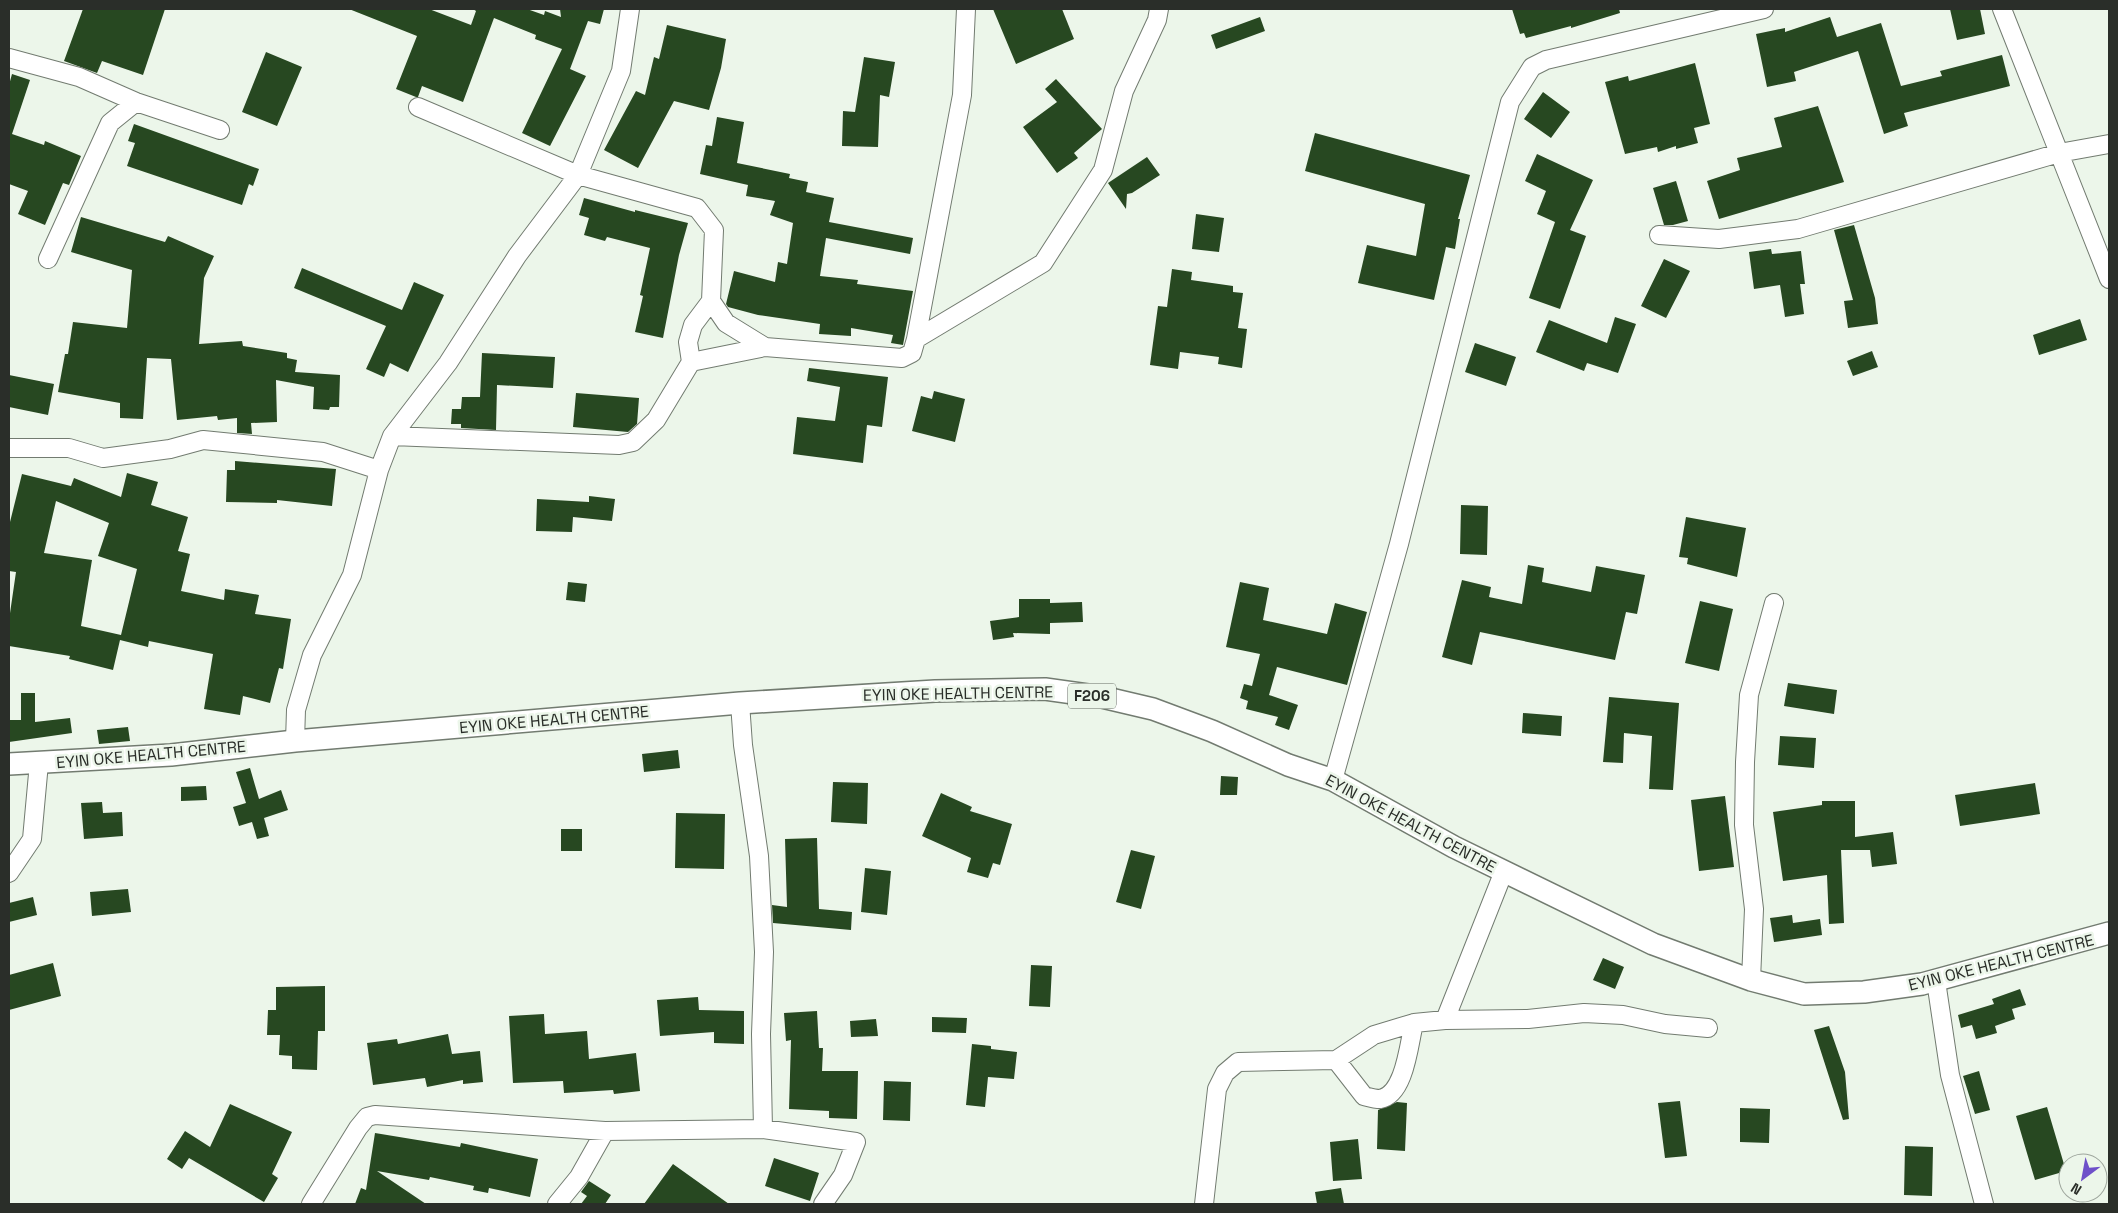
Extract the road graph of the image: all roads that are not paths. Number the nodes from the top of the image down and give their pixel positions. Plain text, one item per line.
1 (630, 9) edge
2 (966, 9) edge
3 (1159, 9) edge
4 (1764, 9) edge
5 (2002, 9) edge
6 (9, 58) edge
7 (136, 102) junction
8 (418, 107) dead end
9 (220, 130) dead end
10 (2109, 144) edge
11 (2059, 153) junction
12 (578, 175) junction
13 (1659, 235) dead end
14 (48, 259) dead end
15 (2109, 279) edge
16 (710, 301) junction
17 (916, 339) junction
18 (765, 347) junction
19 (691, 362) junction
20 (392, 436) junction
21 (9, 448) edge
22 (379, 470) junction
23 (1774, 603) dead end
24 (740, 702) junction
25 (295, 741) junction
26 (39, 763) junction
27 (9, 764) edge
28 (1333, 780) junction
29 (1504, 871) junction
30 (9, 873) edge
31 (2109, 934) edge
32 (1751, 980) junction
33 (1936, 981) junction
34 (1445, 1020) junction
35 (1414, 1023) junction
36 (1708, 1028) dead end
37 (1336, 1060) junction
38 (763, 1129) junction
39 (605, 1131) junction
40 (311, 1204) edge
41 (558, 1204) edge
42 (823, 1204) edge
43 (1204, 1204) edge
44 (1984, 1204) edge

1 - 12 street
2 - 17 street
3 - 17 street
4 - 28 street
5 - 11 street
6 - 7 street
7 - 9 street
7 - 14 street
8 - 12 street
10 - 11 street
11 - 13 street
11 - 15 street
12 - 16 street
12 - 20 street
16 - 18 street
16 - 19 street
17 - 18 street
18 - 19 street
19 - 20 street
20 - 22 street
21 - 22 street
22 - 25 street
23 - 32 street
24 - 25 main road, EYIN OKE HEALTH CENTRE / F206
24 - 28 main road, EYIN OKE HEALTH CENTRE / F206
24 - 38 street
25 - 26 main road, EYIN OKE HEALTH CENTRE / F206
26 - 27 main road, EYIN OKE HEALTH CENTRE / F206
26 - 30 street
28 - 29 main road, EYIN OKE HEALTH CENTRE / F206
29 - 32 main road, EYIN OKE HEALTH CENTRE / F206
29 - 34 street
31 - 33 main road, EYIN OKE HEALTH CENTRE / F206
32 - 33 main road, EYIN OKE HEALTH CENTRE / F206
33 - 44 street
34 - 35 street
34 - 36 street
35 - 37 street
35 - 37 street
37 - 43 street
38 - 39 street
38 - 42 street
39 - 40 street
39 - 41 street

